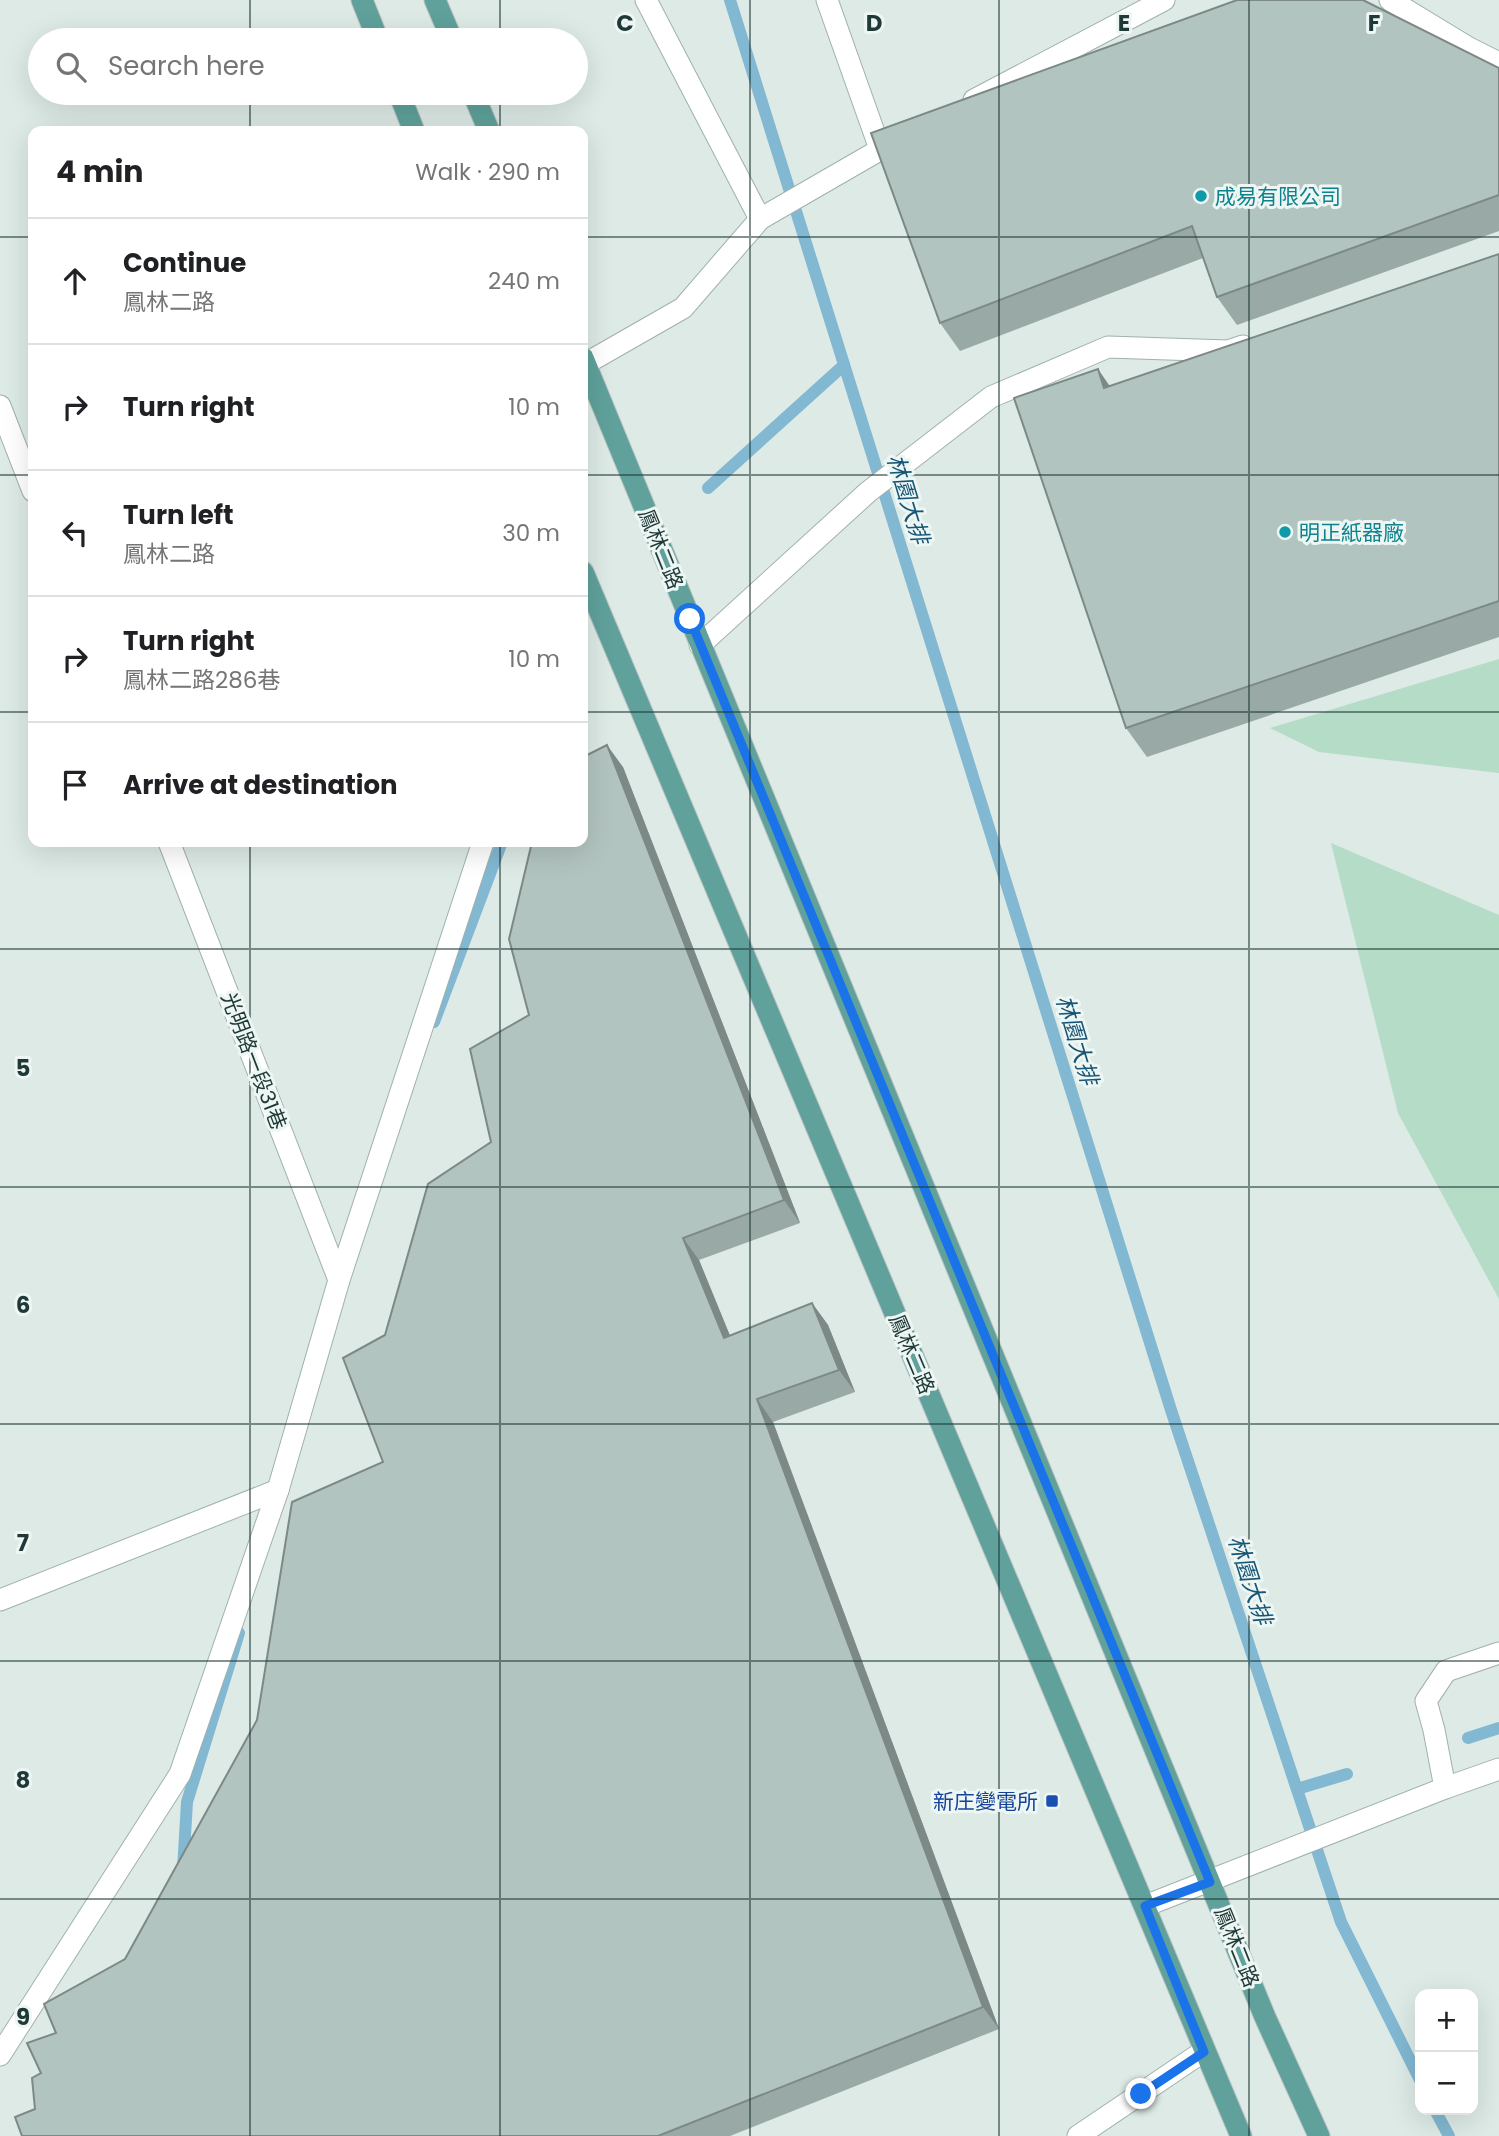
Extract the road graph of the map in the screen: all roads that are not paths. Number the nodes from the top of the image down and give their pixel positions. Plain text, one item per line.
1 (362, 0) edge
2 (435, 0) edge
3 (646, 0) edge
4 (827, 0) edge
5 (1164, 0) edge
6 (1390, 0) edge
7 (373, 28) edge
8 (447, 28) edge
9 (1499, 63) edge
10 (404, 105) edge
11 (478, 105) edge
12 (954, 110) edge
13 (412, 126) edge
14 (487, 126) edge
15 (917, 129) edge
16 (880, 149) junction
17 (760, 219) junction
18 (1267, 338) edge
19 (588, 359) edge
20 (588, 371) edge
21 (0, 406) edge
22 (28, 478) edge
23 (588, 584) edge
24 (700, 645) junction
25 (171, 847) edge
26 (481, 847) edge
27 (340, 1280) junction
28 (278, 1490) junction
29 (0, 1600) edge
30 (1499, 1653) edge
31 (1499, 1769) edge
32 (1445, 1788) junction
33 (1210, 1882) junction
34 (1145, 1906) junction
35 (1204, 2052) junction
36 (0, 2055) edge
37 (1078, 2136) edge
38 (1241, 2136) edge
39 (1320, 2136) edge

1 - 7 main road
2 - 8 main road
3 - 17 street
4 - 16 street
5 - 12 street
6 - 9 street
10 - 13 main road
11 - 14 main road
15 - 16 street
16 - 17 street
17 - 19 street
18 - 24 street
20 - 24 main road, 鳳林二路
21 - 22 street
23 - 34 main road, 鳳林二路
24 - 33 main road, 鳳林二路
25 - 27 street, 光明路一段31巷
26 - 27 street
27 - 28 street
28 - 29 street
28 - 36 street
30 - 32 street
31 - 32 street
32 - 33 street
33 - 34 street
33 - 39 main road, 鳳林二路
34 - 35 main road, 鳳林二路
35 - 37 street
35 - 38 main road, 鳳林二路

